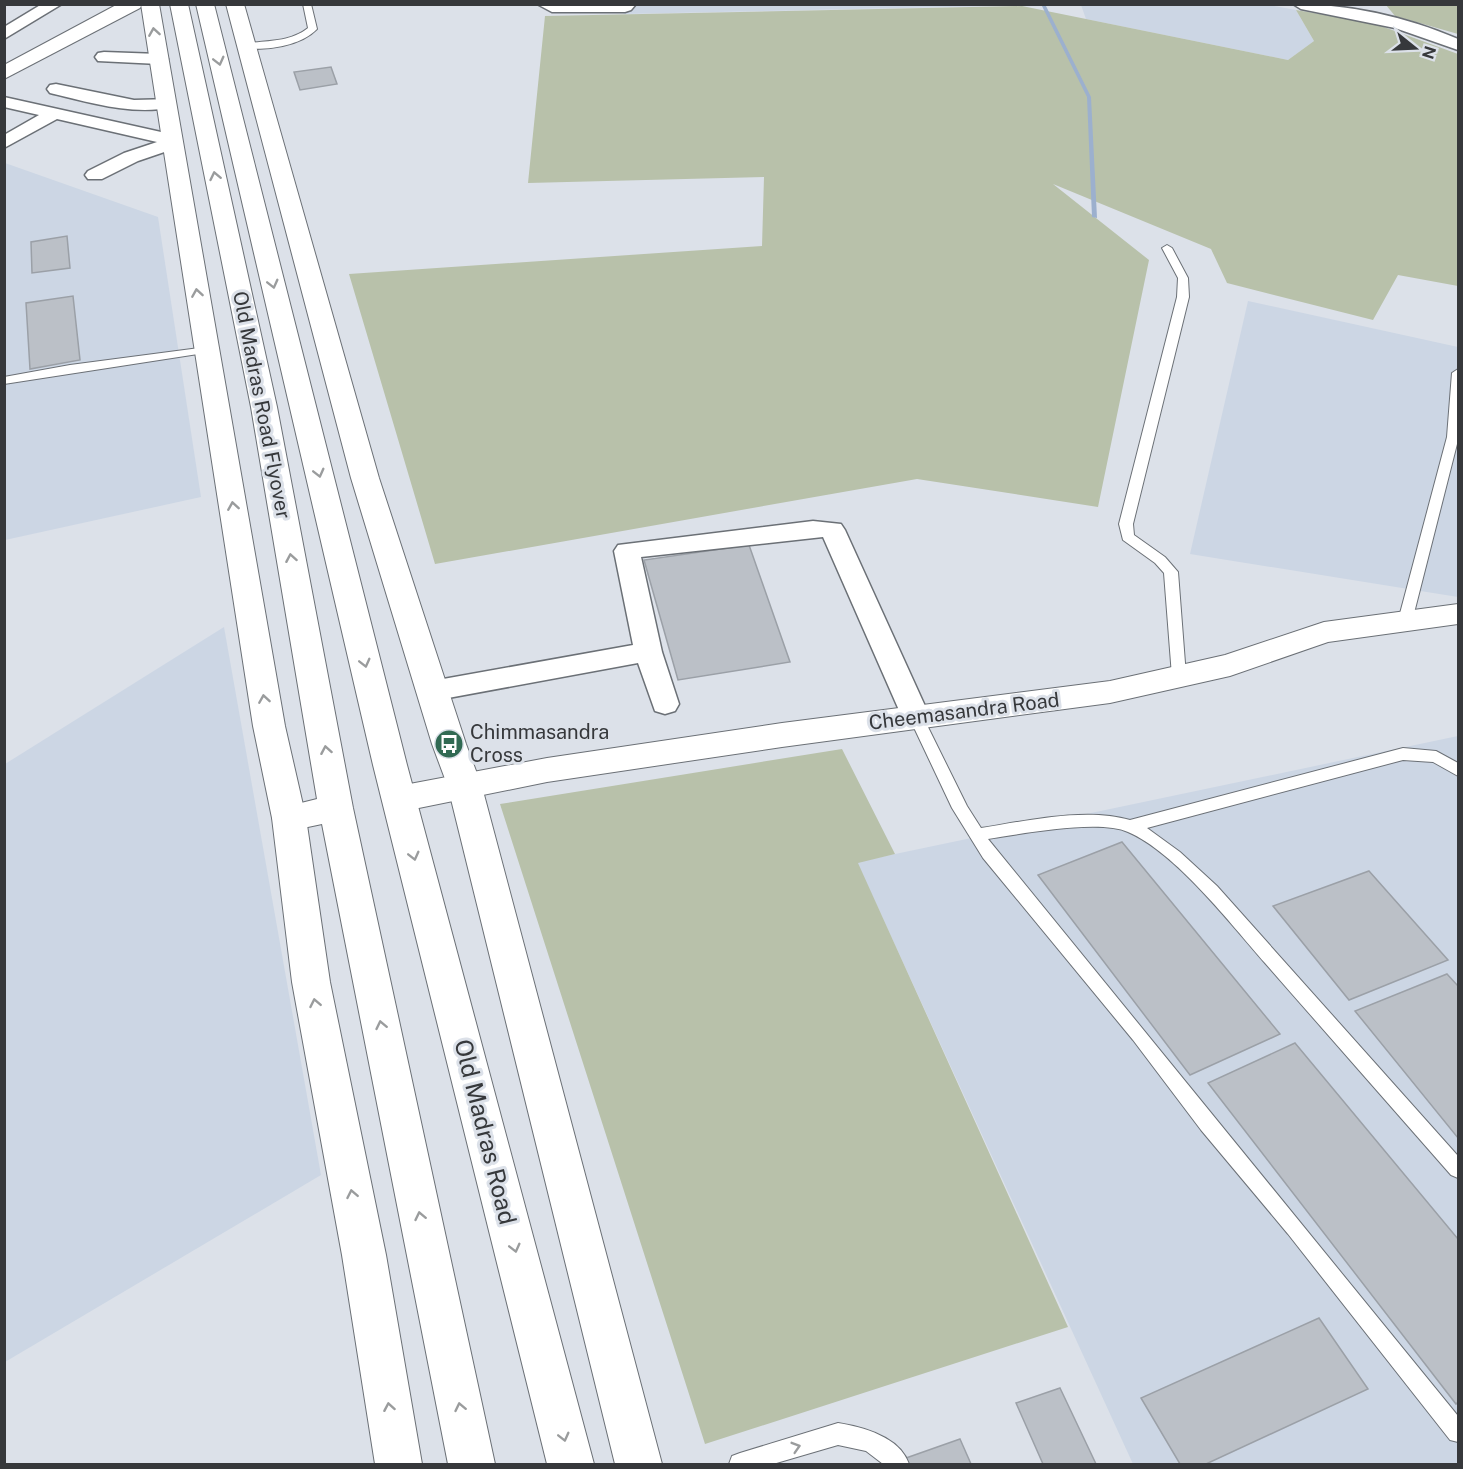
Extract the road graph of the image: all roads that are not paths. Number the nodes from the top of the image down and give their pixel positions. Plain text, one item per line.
1 (54, 4) edge
2 (133, 4) edge
3 (150, 4) edge
4 (179, 4) edge
5 (205, 4) edge
6 (235, 4) edge
7 (307, 4) edge
8 (545, 4) edge
9 (628, 4) edge
10 (1301, 4) edge
11 (1369, 4) edge
12 (1380, 20) junction
13 (4, 34) edge
14 (1458, 45) edge
15 (246, 46) junction
16 (104, 57) dead end
17 (159, 59) junction
18 (4, 72) edge
19 (56, 89) dead end
20 (4, 102) edge
21 (166, 103) junction
22 (54, 114) junction
23 (172, 141) junction
24 (4, 143) edge
25 (95, 175) dead end
26 (1167, 248) dead end
27 (207, 350) junction
28 (1458, 373) edge
29 (4, 381) edge
30 (1458, 614) edge
31 (1405, 621) junction
32 (648, 652) junction
33 (1179, 676) junction
34 (432, 691) junction
35 (665, 704) dead end
36 (916, 717) junction
37 (1458, 770) edge
38 (465, 787) junction
39 (399, 799) junction
40 (336, 808) junction
41 (289, 818) junction
42 (1131, 826) junction
43 (977, 836) junction
44 (1458, 1169) edge
45 (1458, 1432) edge
46 (399, 1464) edge
47 (472, 1464) edge
48 (571, 1464) edge
49 (639, 1464) edge
50 (740, 1464) edge
51 (898, 1464) edge

1 - 13 street
2 - 18 main road
17 -> 3 main road
40 -> 4 main road, Old Madras Road Flyover
5 -> 39 main road, Old Madras Road Flyover
6 - 15 main road
7 - 15 lane
8 - 9 street
10 - 12 street
11 - 12 street
12 - 14 street
15 - 34 main road
16 - 17 street
17 - 21 main road
19 - 21 street
20 - 22 street
21 - 23 main road
22 - 23 street
22 - 24 street
23 - 25 street
27 -> 23 main road
26 - 33 lane
27 - 29 lane
41 -> 27 main road
28 - 31 lane
30 - 31 main road, Cheemasandra Road
31 - 33 main road, Cheemasandra Road
32 - 34 street
32 - 35 street
32 - 36 street
33 - 36 main road, Cheemasandra Road
34 - 38 main road
36 - 38 main road, Cheemasandra Road
36 - 43 lane
37 - 42 lane
38 - 39 main road, Cheemasandra Road
38 - 49 main road
39 -> 48 main road, Old Madras Road
40 - 41 main road
47 -> 40 main road
46 -> 41 main road
42 - 43 lane
42 - 44 lane
43 - 45 lane
50 -> 51 lane

